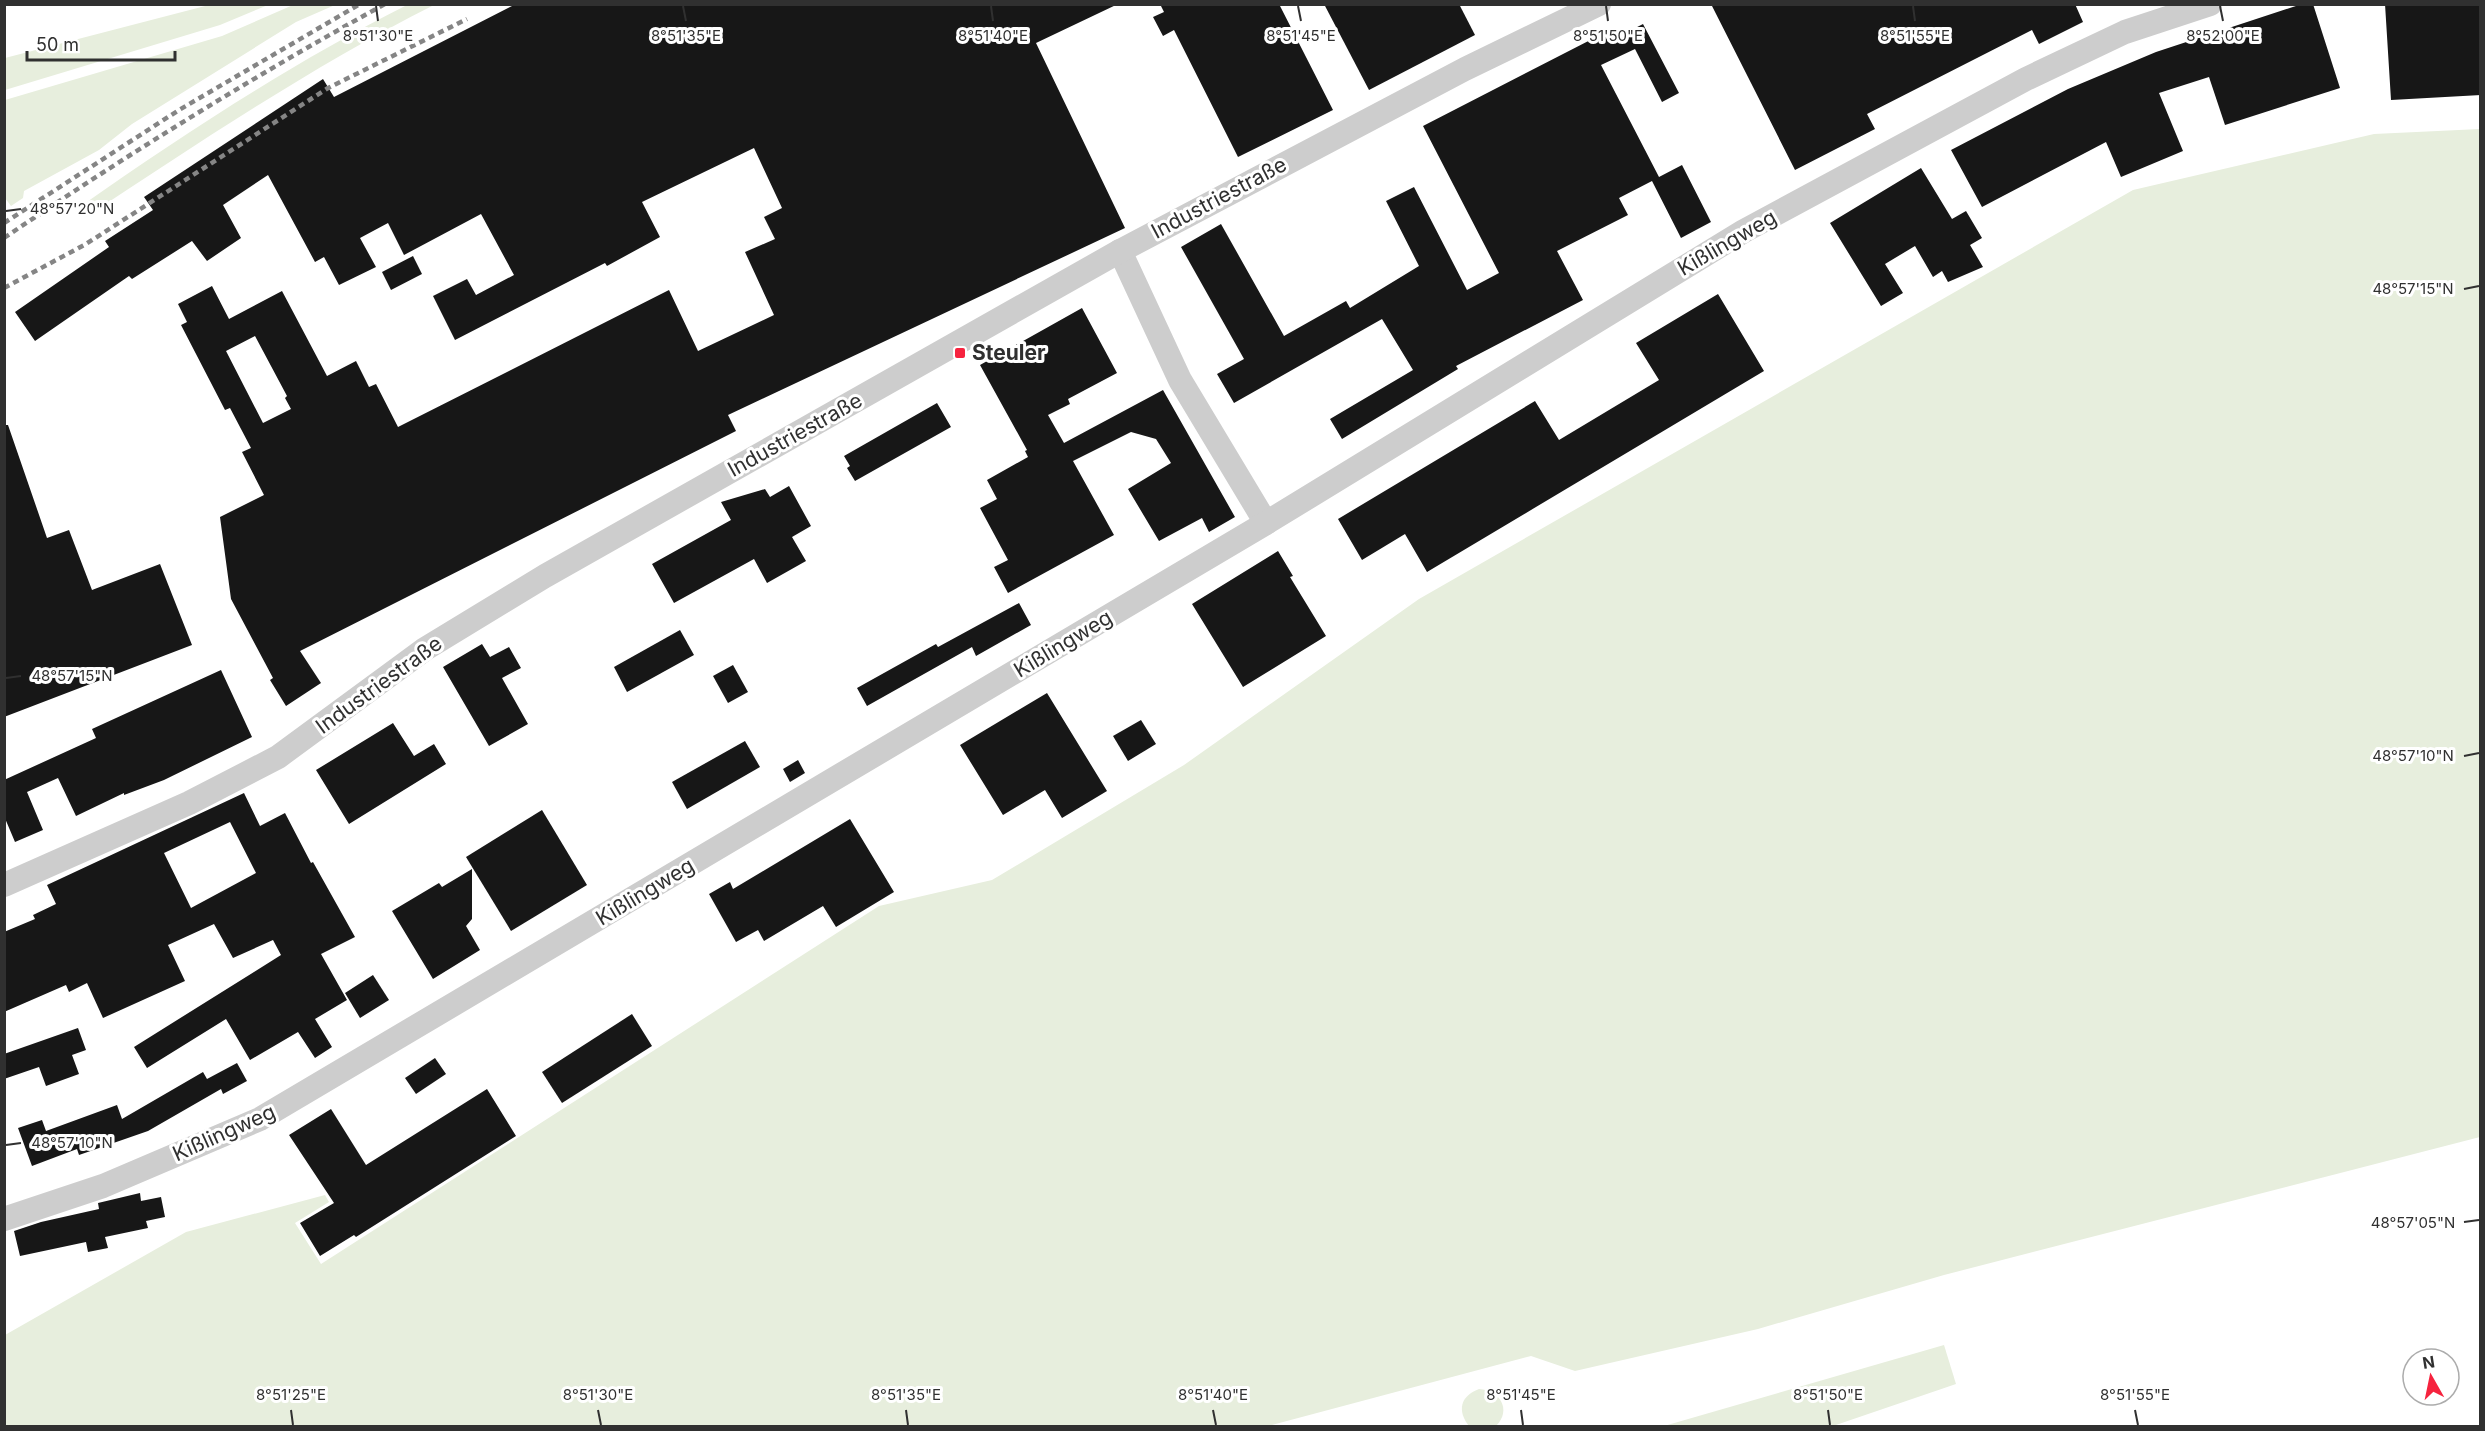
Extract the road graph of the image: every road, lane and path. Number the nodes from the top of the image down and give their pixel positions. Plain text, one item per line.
1 (1599, 4) edge
2 (2210, 4) edge
3 (1120, 251) junction
4 (1266, 523) junction
5 (4, 885) edge
6 (4, 1219) edge

1 - 3 street, Industriestraße
2 - 4 street, Kißlingweg
3 - 4 street
3 - 5 street, Industriestraße
4 - 6 street, Kißlingweg

